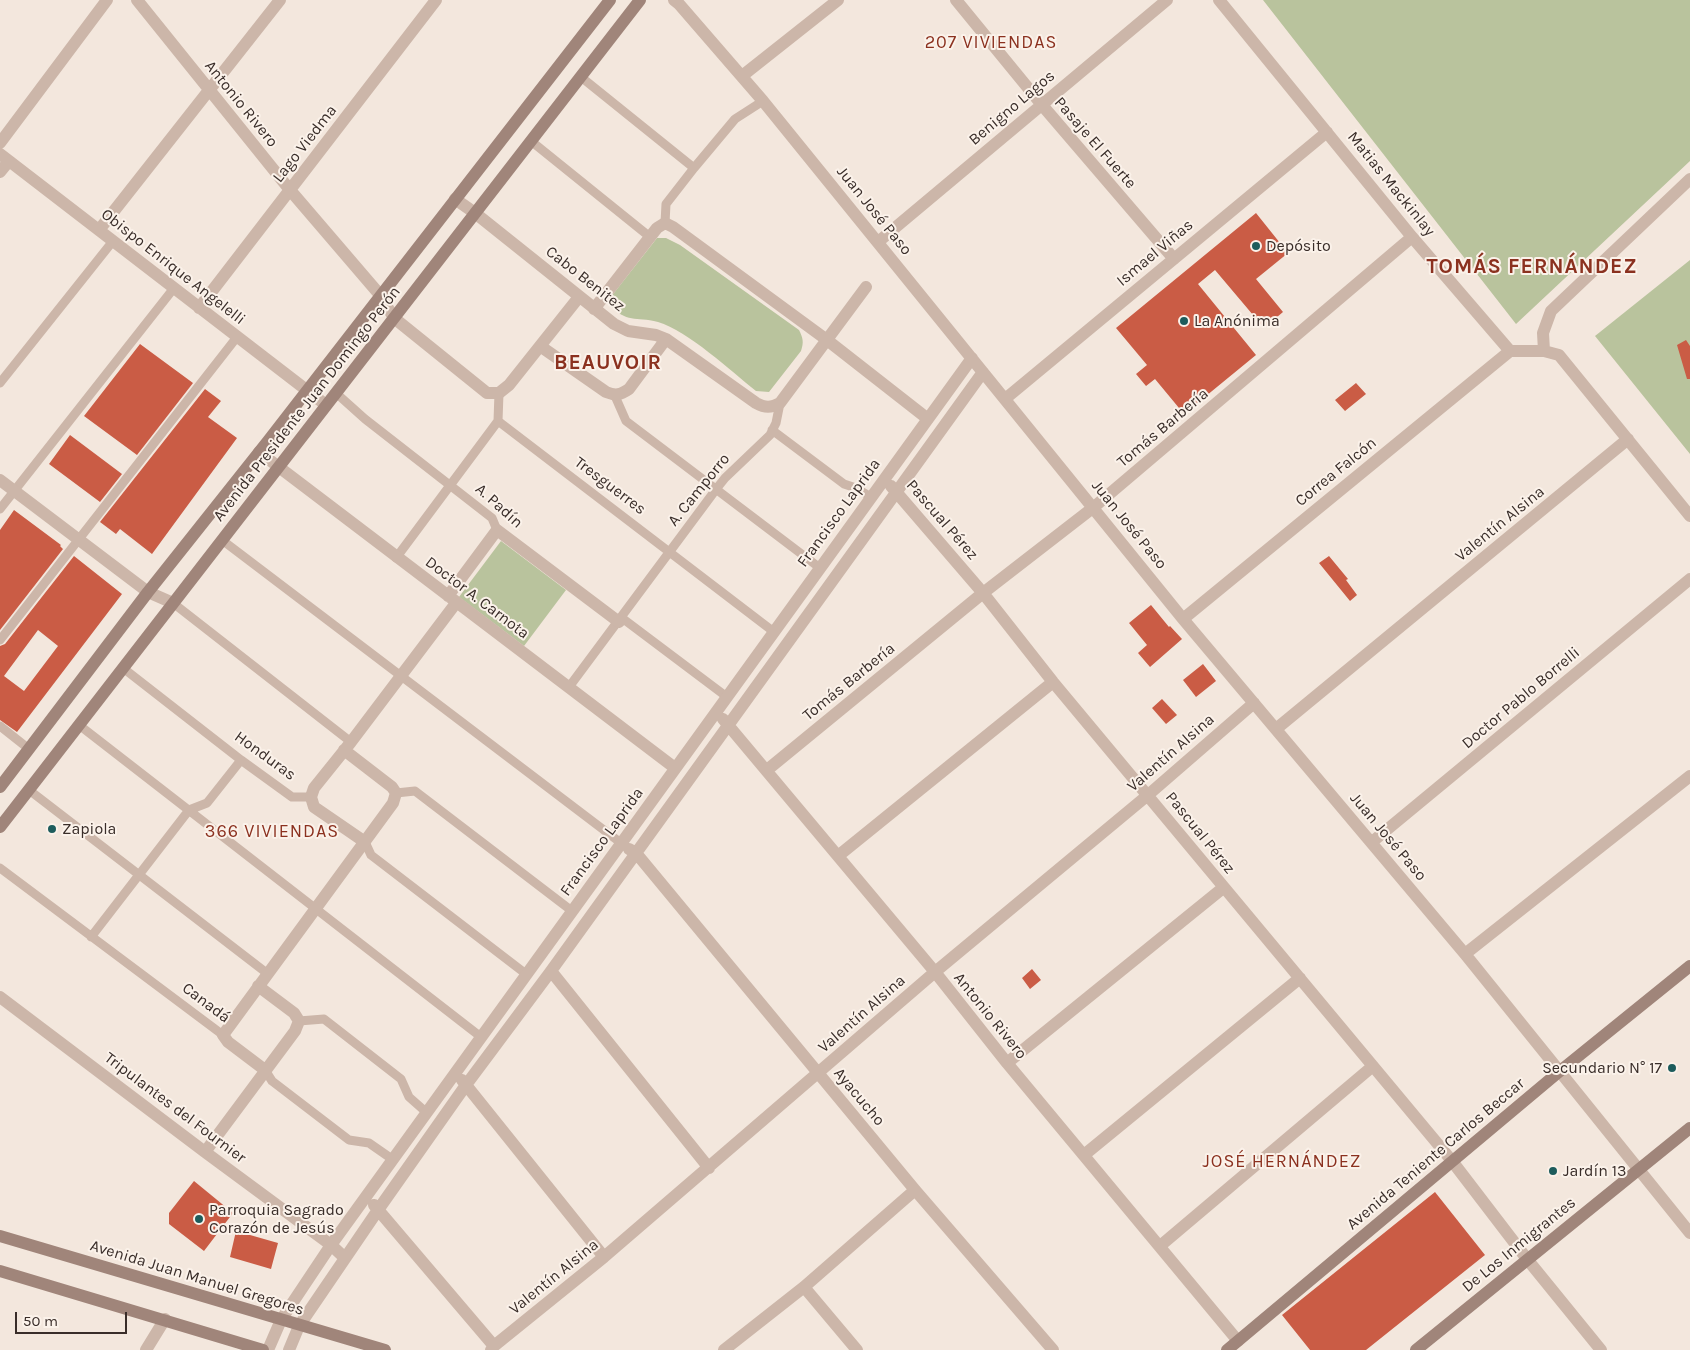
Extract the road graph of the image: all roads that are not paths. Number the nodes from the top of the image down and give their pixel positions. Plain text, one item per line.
1 (107, 0) edge
2 (138, 0) edge
3 (280, 0) edge
4 (436, 0) edge
5 (610, 0) edge
6 (640, 0) edge
7 (674, 0) edge
8 (838, 0) edge
9 (956, 0) edge
10 (1168, 0) edge
11 (1219, 0) edge
12 (742, 76) junction
13 (581, 77) junction
14 (209, 91) junction
15 (763, 101) junction
16 (1042, 105) junction
17 (1327, 132) junction
18 (531, 141) junction
19 (0, 143) edge
20 (4, 157) edge
21 (694, 168) junction
22 (0, 172) edge
23 (1690, 178) edge
24 (290, 190) junction
25 (455, 199) junction
26 (475, 213) junction
27 (665, 223) junction
28 (98, 230) junction
29 (1412, 236) junction
30 (650, 237) junction
31 (113, 241) junction
32 (878, 242) junction
33 (1174, 258) junction
34 (866, 287) dead end
35 (174, 288) junction
36 (380, 295) junction
37 (579, 297) junction
38 (200, 308) junction
39 (594, 309) junction
40 (394, 318) junction
41 (237, 337) junction
42 (666, 338) junction
43 (827, 340) junction
44 (540, 346) junction
45 (1510, 351) junction
46 (1544, 351) junction
47 (972, 358) junction
48 (983, 372) junction
49 (0, 384) edge
50 (307, 392) junction
51 (336, 393) junction
52 (499, 393) junction
53 (615, 396) junction
54 (1005, 399) junction
55 (780, 403) junction
56 (326, 405) junction
57 (928, 419) junction
58 (498, 421) junction
59 (772, 430) junction
60 (1628, 439) junction
61 (259, 452) junction
62 (278, 467) junction
63 (884, 479) junction
64 (0, 480) edge
65 (450, 486) junction
66 (717, 488) junction
67 (14, 491) junction
68 (896, 492) junction
69 (871, 497) junction
70 (1094, 507) junction
71 (0, 509) edge
72 (1690, 516) edge
73 (497, 530) junction
74 (78, 540) junction
75 (222, 540) junction
76 (670, 552) junction
77 (396, 558) junction
78 (820, 568) junction
79 (1690, 578) edge
80 (148, 592) junction
81 (983, 593) junction
82 (452, 600) junction
83 (173, 603) junction
84 (1183, 619) junction
85 (621, 620) junction
86 (774, 632) junction
87 (0, 640) edge
88 (123, 668) junction
89 (401, 675) junction
90 (1053, 682) junction
91 (569, 687) junction
92 (727, 697) junction
93 (1254, 703) junction
94 (716, 712) junction
95 (79, 725) junction
96 (727, 725) junction
97 (0, 726) edge
98 (1276, 728) junction
99 (348, 746) junction
100 (29, 748) junction
101 (241, 760) junction
102 (675, 768) junction
103 (767, 770) junction
104 (1690, 776) edge
105 (0, 787) edge
106 (29, 790) junction
107 (396, 793) junction
108 (1148, 795) junction
109 (311, 797) junction
110 (189, 810) junction
111 (0, 827) edge
112 (365, 842) junction
113 (1372, 842) junction
114 (621, 843) junction
115 (636, 854) junction
116 (838, 856) junction
117 (0, 868) edge
118 (140, 875) junction
119 (1223, 888) junction
120 (317, 908) junction
121 (572, 911) junction
122 (91, 938) junction
123 (1465, 954) junction
124 (1690, 966) edge
125 (551, 971) junction
126 (935, 972) junction
127 (268, 974) junction
128 (526, 974) junction
129 (1300, 978) junction
130 (258, 986) junction
131 (0, 997) edge
132 (299, 1021) junction
133 (223, 1035) junction
134 (481, 1037) junction
135 (1007, 1063) junction
136 (1373, 1066) junction
137 (265, 1070) junction
138 (1560, 1071) junction
139 (455, 1073) junction
140 (818, 1073) junction
141 (466, 1085) junction
142 (426, 1112) junction
143 (1690, 1128) edge
144 (205, 1152) junction
145 (1084, 1155) junction
146 (392, 1159) junction
147 (1452, 1161) junction
148 (709, 1168) junction
149 (1639, 1170) junction
150 (915, 1190) junction
151 (366, 1196) junction
152 (378, 1210) junction
153 (1690, 1233) edge
154 (0, 1236) edge
155 (331, 1245) junction
156 (1160, 1246) junction
157 (604, 1257) junction
158 (345, 1258) junction
159 (1527, 1259) junction
160 (0, 1271) edge
161 (804, 1287) junction
162 (165, 1319) junction
163 (281, 1320) junction
164 (299, 1326) junction
165 (1238, 1341) junction
166 (492, 1348) edge
167 (146, 1350) edge
168 (263, 1350) edge
169 (268, 1350) edge
170 (289, 1350) edge
171 (385, 1350) edge
172 (724, 1350) edge
173 (857, 1350) edge
174 (1053, 1350) edge
175 (1227, 1350) edge
176 (1416, 1350) edge
177 (1602, 1350) edge

1 - 19 street
2 - 14 street, Antonio Rivero
3 - 14 street
4 - 24 street, Lago Viedma
5 - 25 main road, Avenida Presidente Juan Domingo Perón
6 - 13 main road, Avenida Presidente Juan Domingo Perón
7 - 12 street, Juan José Paso
8 - 12 street
9 - 16 street, Pasaje El Fuerte
10 - 16 street, Benigno Lagos
11 - 17 street, Matias Mackinlay
12 - 15 street, Juan José Paso
13 - 18 main road, Avenida Presidente Juan Domingo Perón
13 - 21 lane
14 - 24 street, Antonio Rivero
14 - 28 street
15 - 21 lane
15 - 32 street, Juan José Paso
16 - 32 street, Benigno Lagos
16 - 33 street, Pasaje El Fuerte
17 - 29 street, Matias Mackinlay
17 - 33 street, Ismael Viñas
18 - 26 main road, Avenida Presidente Juan Domingo Perón
18 - 30 lane
20 - 22 street
20 - 28 street, Obispo Enrique Angelelli
21 - 27 lane
23 - 46 street
24 - 36 street, Antonio Rivero
24 - 38 street, Lago Viedma
25 - 26 street, Cabo Benitez
25 - 36 main road, Avenida Presidente Juan Domingo Perón
26 - 37 street, Cabo Benitez
26 - 40 main road, Avenida Presidente Juan Domingo Perón
27 - 30 street
27 - 43 street
28 - 31 street, Obispo Enrique Angelelli
29 - 45 street, Matias Mackinlay
29 - 70 street, Tomás Barbería
30 - 39 street
31 - 35 street, Obispo Enrique Angelelli
31 - 49 lane
32 - 47 street, Juan José Paso
33 - 54 street, Ismael Viñas
34 - 43 street, A. Camporro
35 - 38 street, Obispo Enrique Angelelli
35 - 67 lane
36 - 40 street
36 - 50 main road, Avenida Presidente Juan Domingo Perón
37 - 39 street, Cabo Benitez
37 - 44 street
38 - 41 street, Obispo Enrique Angelelli
39 - 42 street, Cabo Benitez
40 - 51 main road, Avenida Presidente Juan Domingo Perón
40 - 52 street
41 - 50 street, Obispo Enrique Angelelli
41 - 74 lane
42 - 53 street
42 - 55 street, Cabo Benitez
43 - 55 street, A. Camporro
43 - 57 street
44 - 52 street
44 - 53 street
45 - 46 street
45 - 84 street, Correa Falcón
46 - 60 street
47 - 48 street, Juan José Paso
47 - 57 street, Francisco Laprida
48 - 54 street, Juan José Paso
48 - 68 street, Francisco Laprida
50 - 56 street, Obispo Enrique Angelelli
50 - 61 main road, Avenida Presidente Juan Domingo Perón
51 - 56 main road, Avenida Presidente Juan Domingo Perón
51 - 65 lane, A. Padín
52 - 58 lane
53 - 66 lane
54 - 70 street, Juan José Paso
55 - 59 lane, A. Camporro
56 - 62 main road, Avenida Presidente Juan Domingo Perón
57 - 63 street, Francisco Laprida
58 - 65 lane
58 - 76 lane, Tresguerres
59 - 66 lane, A. Camporro
59 - 69 lane
60 - 72 street
60 - 98 street, Valentín Alsina
61 - 62 street, Doctor A. Carnota
61 - 80 main road, Avenida Presidente Juan Domingo Perón
62 - 75 main road, Avenida Presidente Juan Domingo Perón
62 - 77 street, Doctor A. Carnota
63 - 68 street, Pascual Pérez
63 - 69 street, Francisco Laprida
64 - 67 street
65 - 73 lane, A. Padín
65 - 77 lane
66 - 76 lane, A. Camporro
66 - 78 lane
67 - 71 lane
67 - 74 street
68 - 81 street, Pascual Pérez
68 - 96 street, Francisco Laprida
69 - 78 street, Francisco Laprida
70 - 81 street, Tomás Barbería
70 - 84 street, Juan José Paso
73 - 82 street
73 - 85 street, A. Padín
74 - 80 street
74 - 87 lane
75 - 83 main road, Avenida Presidente Juan Domingo Perón
75 - 89 lane
76 - 85 lane, A. Camporro
76 - 86 lane, Tresguerres
77 - 82 street, Doctor A. Carnota
78 - 86 street, Francisco Laprida
79 - 113 street, Doctor Pablo Borrelli
80 - 83 street
80 - 100 main road, Avenida Presidente Juan Domingo Perón
81 - 90 street, Pascual Pérez
81 - 103 street, Tomás Barbería
82 - 89 street
82 - 91 street, Doctor A. Carnota
83 - 88 main road, Avenida Presidente Juan Domingo Perón
83 - 99 lane
84 - 93 street, Juan José Paso
85 - 91 lane, A. Camporro
85 - 92 lane, A. Padín
86 - 92 street, Francisco Laprida
88 - 95 main road, Avenida Presidente Juan Domingo Perón
88 - 101 lane, Honduras
89 - 99 street
89 - 114 lane
90 - 108 street, Pascual Pérez
90 - 116 street
91 - 102 street, Doctor A. Carnota
92 - 94 street, Francisco Laprida
93 - 98 street, Juan José Paso
93 - 108 street, Valentín Alsina
94 - 96 street, Antonio Rivero
94 - 102 street, Francisco Laprida
95 - 106 main road, Avenida Presidente Juan Domingo Perón
95 - 110 lane
96 - 103 street, Antonio Rivero
96 - 115 street, Francisco Laprida
97 - 100 lane
98 - 113 street, Juan José Paso
99 - 107 street
99 - 109 street
100 - 105 main road, Avenida Presidente Juan Domingo Perón
101 - 109 lane, Honduras
101 - 110 lane
102 - 114 street, Francisco Laprida
103 - 116 street, Antonio Rivero
104 - 123 street
106 - 111 main road, Avenida Presidente Juan Domingo Perón
106 - 118 lane
107 - 112 street
107 - 121 lane
108 - 119 street, Pascual Pérez
108 - 126 street, Valentín Alsina
109 - 112 street
110 - 118 lane
110 - 120 lane
112 - 120 street
112 - 128 lane
113 - 123 street, Juan José Paso
114 - 115 street, Ayacucho
114 - 121 street, Francisco Laprida
115 - 125 street, Francisco Laprida
115 - 140 street, Ayacucho
116 - 126 street, Antonio Rivero
117 - 122 lane, Canadá
118 - 122 lane
118 - 127 lane
119 - 129 street, Pascual Pérez
119 - 135 street
120 - 127 street
120 - 134 lane
121 - 128 street, Francisco Laprida
122 - 133 lane, Canadá
123 - 138 street, Juan José Paso
124 - 138 main road, Avenida Teniente Carlos Beccar
125 - 141 street, Francisco Laprida
125 - 148 street
126 - 135 street, Antonio Rivero
126 - 140 street, Valentín Alsina
127 - 130 street
128 - 134 street, Francisco Laprida
129 - 136 street, Pascual Pérez
129 - 145 street
130 - 132 street
130 - 133 street
131 - 144 street, Tripulantes del Fournier
132 - 137 street
132 - 142 lane
133 - 137 street, Canadá
134 - 139 street, Francisco Laprida
135 - 145 street, Antonio Rivero
136 - 147 street, Pascual Pérez
136 - 156 street
137 - 144 street
137 - 146 lane, Canadá
138 - 147 main road, Avenida Teniente Carlos Beccar
138 - 149 street, Juan José Paso
139 - 141 street
139 - 142 street, Francisco Laprida
140 - 148 street, Valentín Alsina
140 - 150 street, Ayacucho
141 - 152 street, Francisco Laprida
141 - 157 street
142 - 146 street, Francisco Laprida
143 - 149 main road, De Los Inmigrantes
144 - 155 street, Tripulantes del Fournier
145 - 156 street, Antonio Rivero
146 - 151 street, Francisco Laprida
147 - 159 street, Pascual Pérez
147 - 165 main road, Avenida Teniente Carlos Beccar
148 - 157 street, Valentín Alsina
149 - 153 street, Juan José Paso
149 - 159 main road, De Los Inmigrantes
150 - 161 street
150 - 174 street, Ayacucho
151 - 152 street
151 - 155 street, Francisco Laprida
152 - 158 street, Francisco Laprida
152 - 166 street
154 - 163 main road, Avenida Juan Manuel Gregores
155 - 158 street, Tripulantes del Fournier
155 - 163 street, Francisco Laprida
156 - 165 street, Antonio Rivero
157 - 166 street, Valentín Alsina
158 - 164 street, Francisco Laprida
159 - 176 main road, De Los Inmigrantes
159 - 177 street, Pascual Pérez
160 - 162 main road
161 - 172 street
161 - 173 street
162 - 167 street
162 - 168 main road
163 - 164 main road, Avenida Juan Manuel Gregores
163 - 169 street, Francisco Laprida
164 - 170 street, Francisco Laprida
164 - 171 main road, Avenida Juan Manuel Gregores
165 - 175 main road, Avenida Teniente Carlos Beccar

